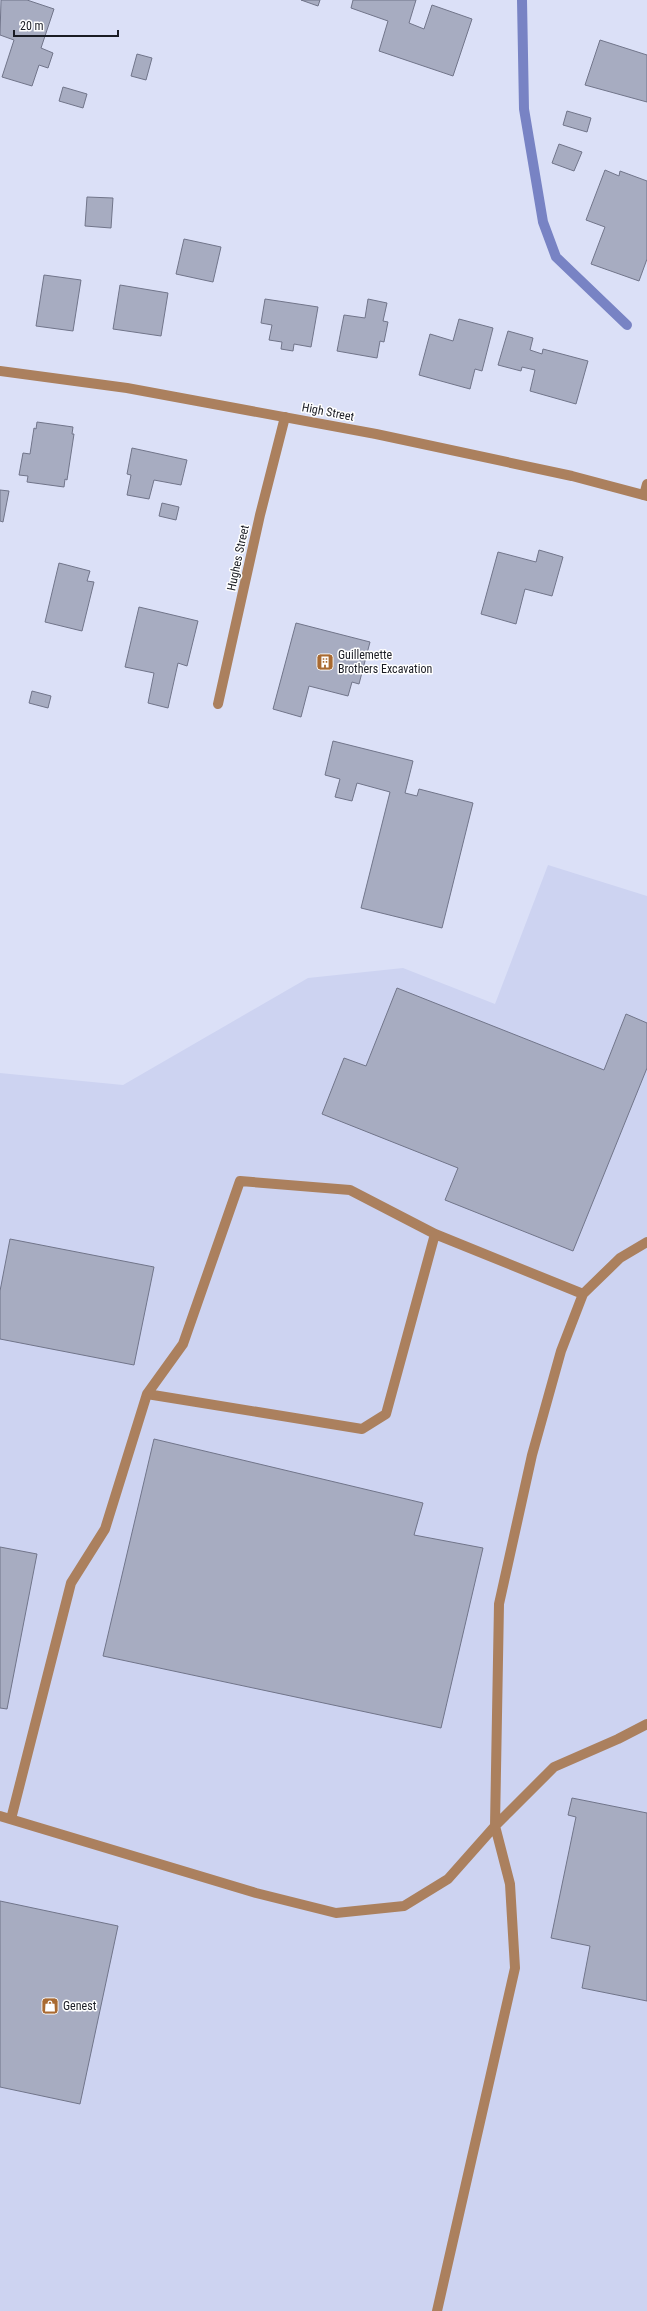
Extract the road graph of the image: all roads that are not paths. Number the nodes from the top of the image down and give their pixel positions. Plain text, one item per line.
1 (0, 370) edge
2 (285, 417) junction
3 (647, 484) edge
4 (645, 495) edge
5 (218, 704) dead end
6 (435, 1234) junction
7 (647, 1242) edge
8 (583, 1294) junction
9 (147, 1394) junction
10 (647, 1724) edge
11 (0, 1816) edge
12 (11, 1819) junction
13 (495, 1826) junction
14 (438, 2311) edge

1 - 2 street, High Street
2 - 4 street, High Street
2 - 5 street, Hughes Street
3 - 4 street
6 - 8 street
6 - 9 street
6 - 9 street
7 - 8 street
8 - 13 street
9 - 12 street
10 - 13 street
11 - 12 street
12 - 13 street
13 - 14 street

